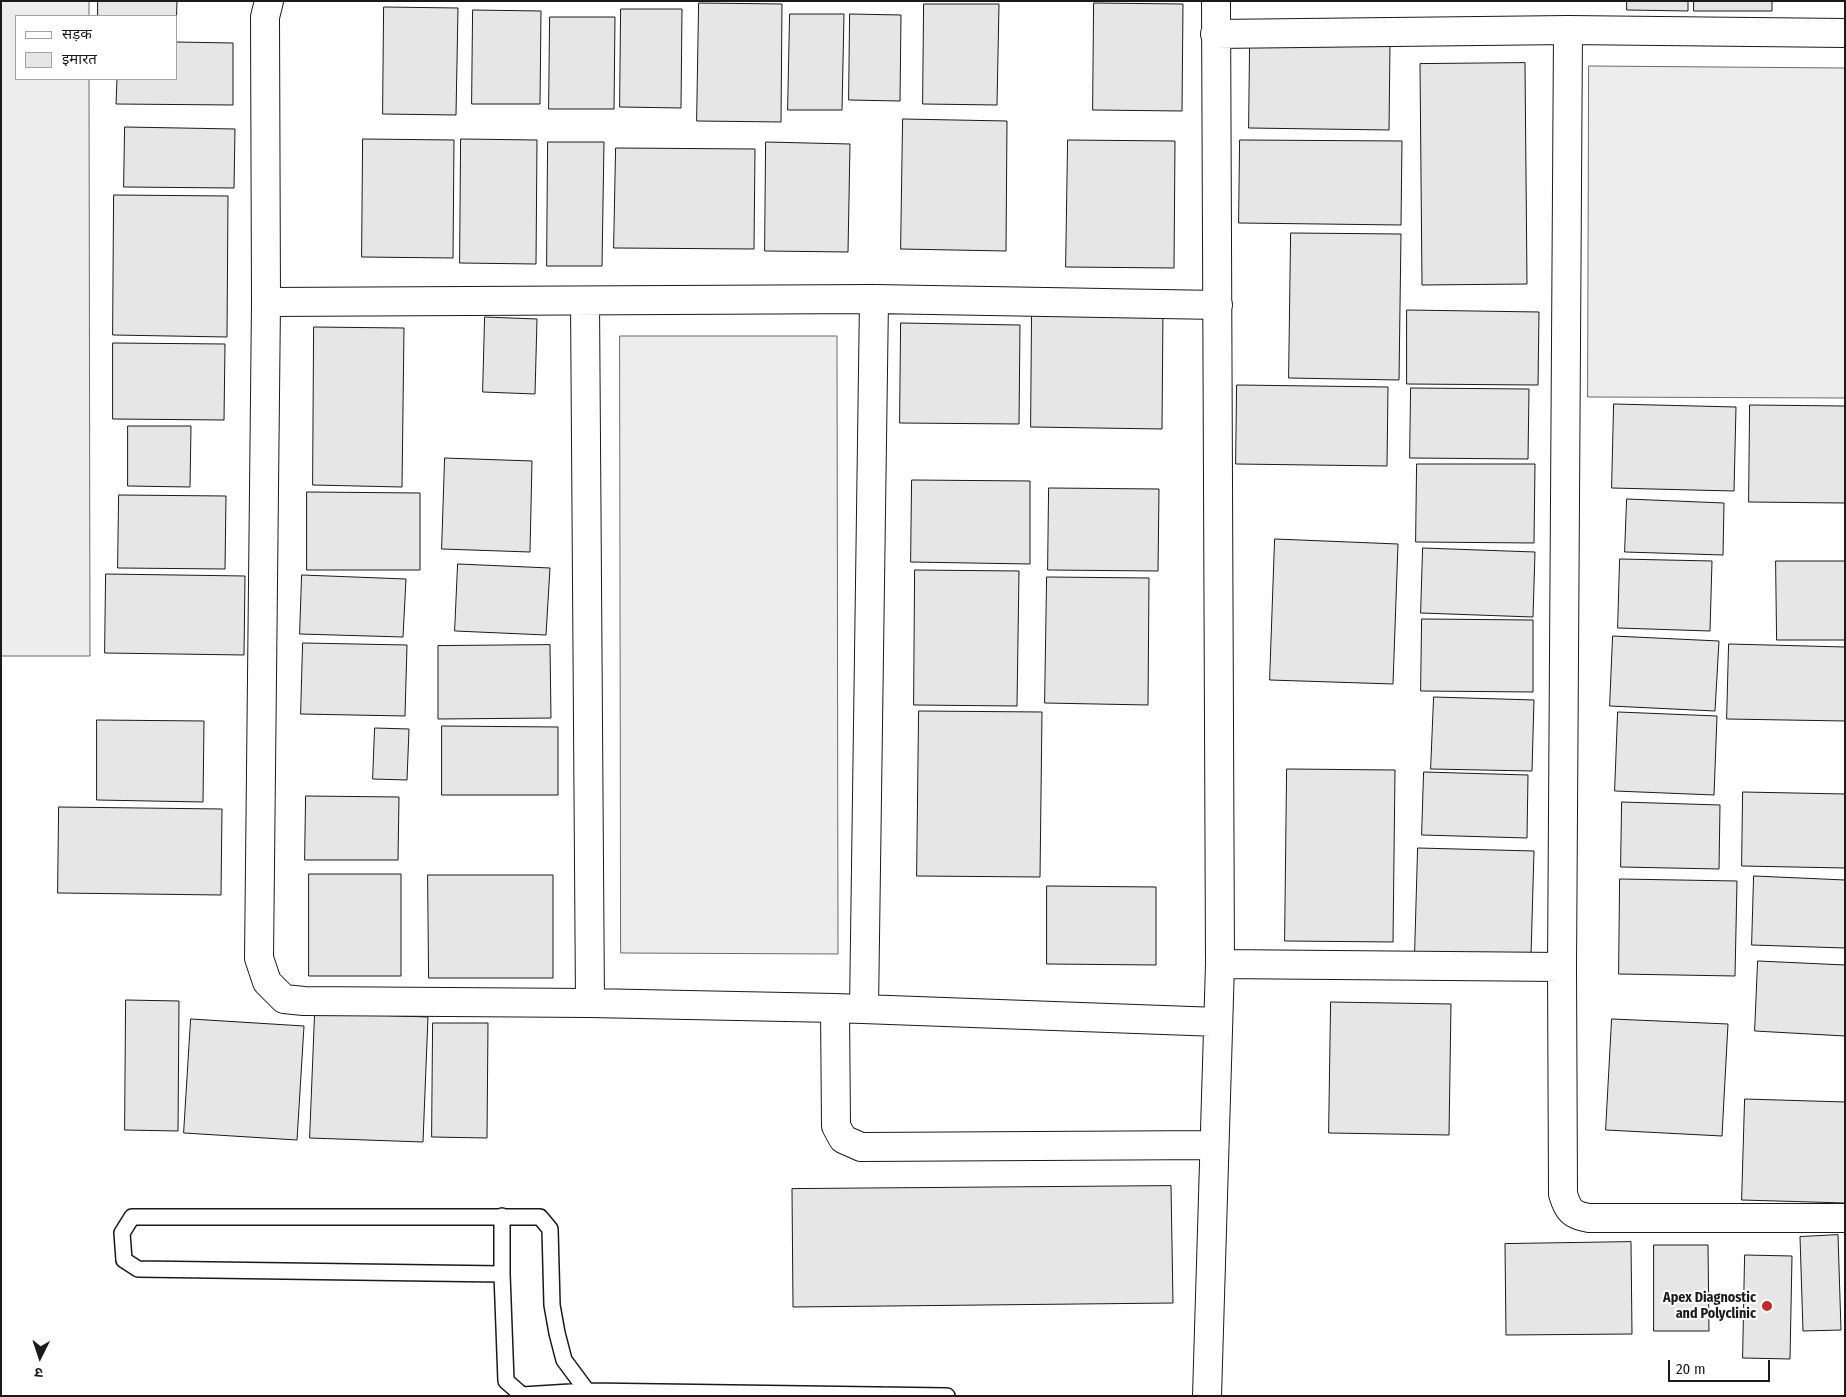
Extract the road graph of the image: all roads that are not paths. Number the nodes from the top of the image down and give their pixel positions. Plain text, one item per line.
1 (269, 1) edge
2 (1216, 1) edge
3 (1568, 30) junction
4 (1845, 33) edge
5 (1215, 34) junction
6 (874, 299) junction
7 (585, 300) junction
8 (266, 302) junction
9 (1218, 305) junction
10 (1220, 964) junction
11 (1562, 967) junction
12 (590, 1003) junction
13 (835, 1008) junction
14 (864, 1009) junction
15 (1218, 1022) junction
16 (1214, 1145) junction
17 (502, 1216) junction
18 (1845, 1218) edge
19 (502, 1274) junction
20 (587, 1391) junction
21 (522, 1395) edge
22 (947, 1396) edge
23 (1207, 1396) edge

1 - 8 street
2 - 5 street
3 - 4 street
3 - 5 street
3 - 11 street
5 - 9 street
6 - 7 street
6 - 9 street
6 - 14 street
7 - 8 street
7 - 12 street
8 - 12 street
9 - 10 street
10 - 11 street
10 - 15 street
11 - 18 street
12 - 13 street
13 - 14 street
13 - 16 street
14 - 15 street
15 - 16 street
16 - 23 street
17 - 19 lane
17 - 19 lane
17 - 20 lane
19 - 21 lane
20 - 21 lane
20 - 22 lane

